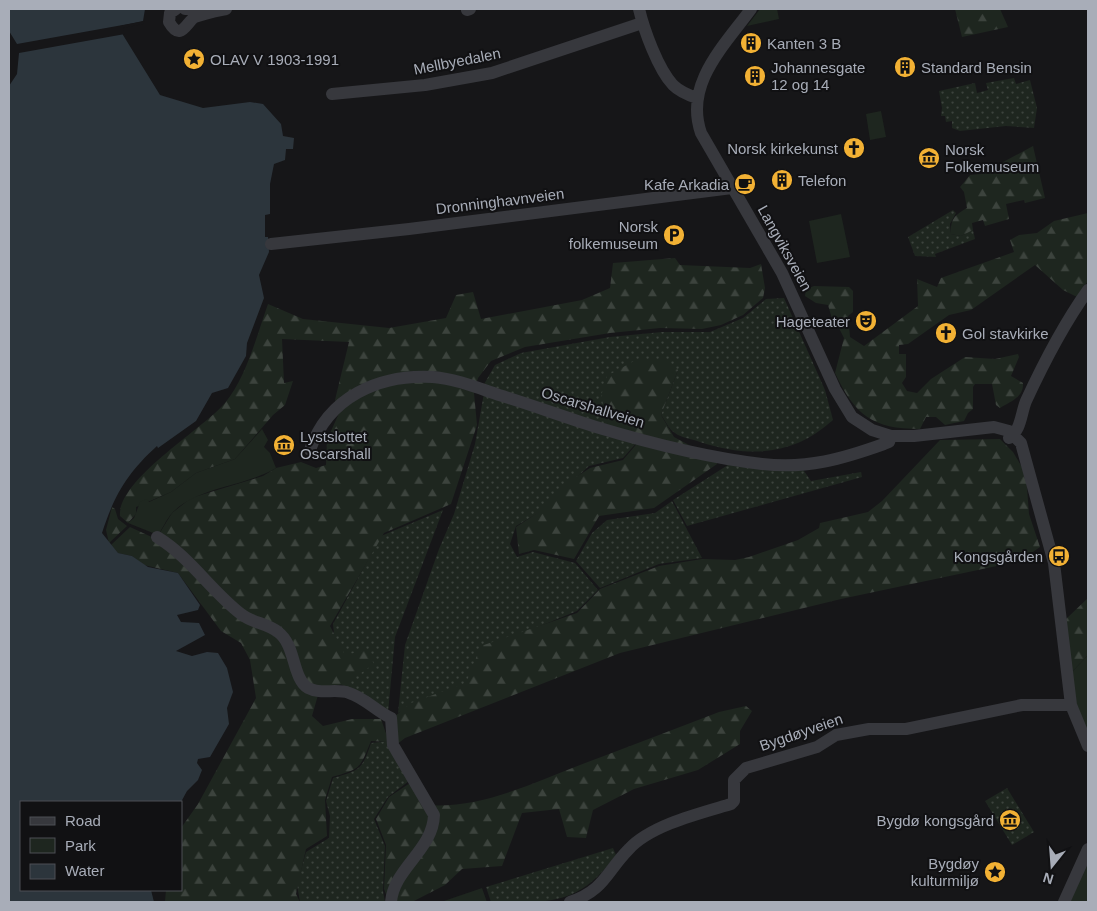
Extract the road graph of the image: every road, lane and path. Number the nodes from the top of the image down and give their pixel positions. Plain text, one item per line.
1 (176, 9) edge
2 (185, 9) edge
3 (196, 9) edge
4 (226, 9) edge
5 (639, 9) edge
6 (751, 9) edge
7 (642, 24) junction
8 (332, 94) dead end
9 (697, 98) junction
10 (732, 188) junction
11 (271, 244) dead end
12 (1088, 290) edge
13 (1010, 435) junction
14 (891, 436) junction
15 (310, 450) dead end
16 (157, 537) dead end
17 (1071, 705) junction
18 (1088, 746) edge
19 (1088, 849) edge
20 (390, 902) edge
21 (570, 902) edge
22 (1064, 902) edge

1 - 4 street
2 - 3 street
5 - 7 street
6 - 9 street, Langviksveien
7 - 8 street, Mellbyedalen
7 - 9 street
9 - 10 street, Langviksveien
10 - 11 street, Dronninghavnveien
10 - 14 street, Langviksveien
12 - 13 street
13 - 14 street, Langviksveien
13 - 17 street
14 - 15 street, Oscarshallveien
16 - 20 street
17 - 18 street
17 - 21 street, Bygdøyveien
19 - 22 street

